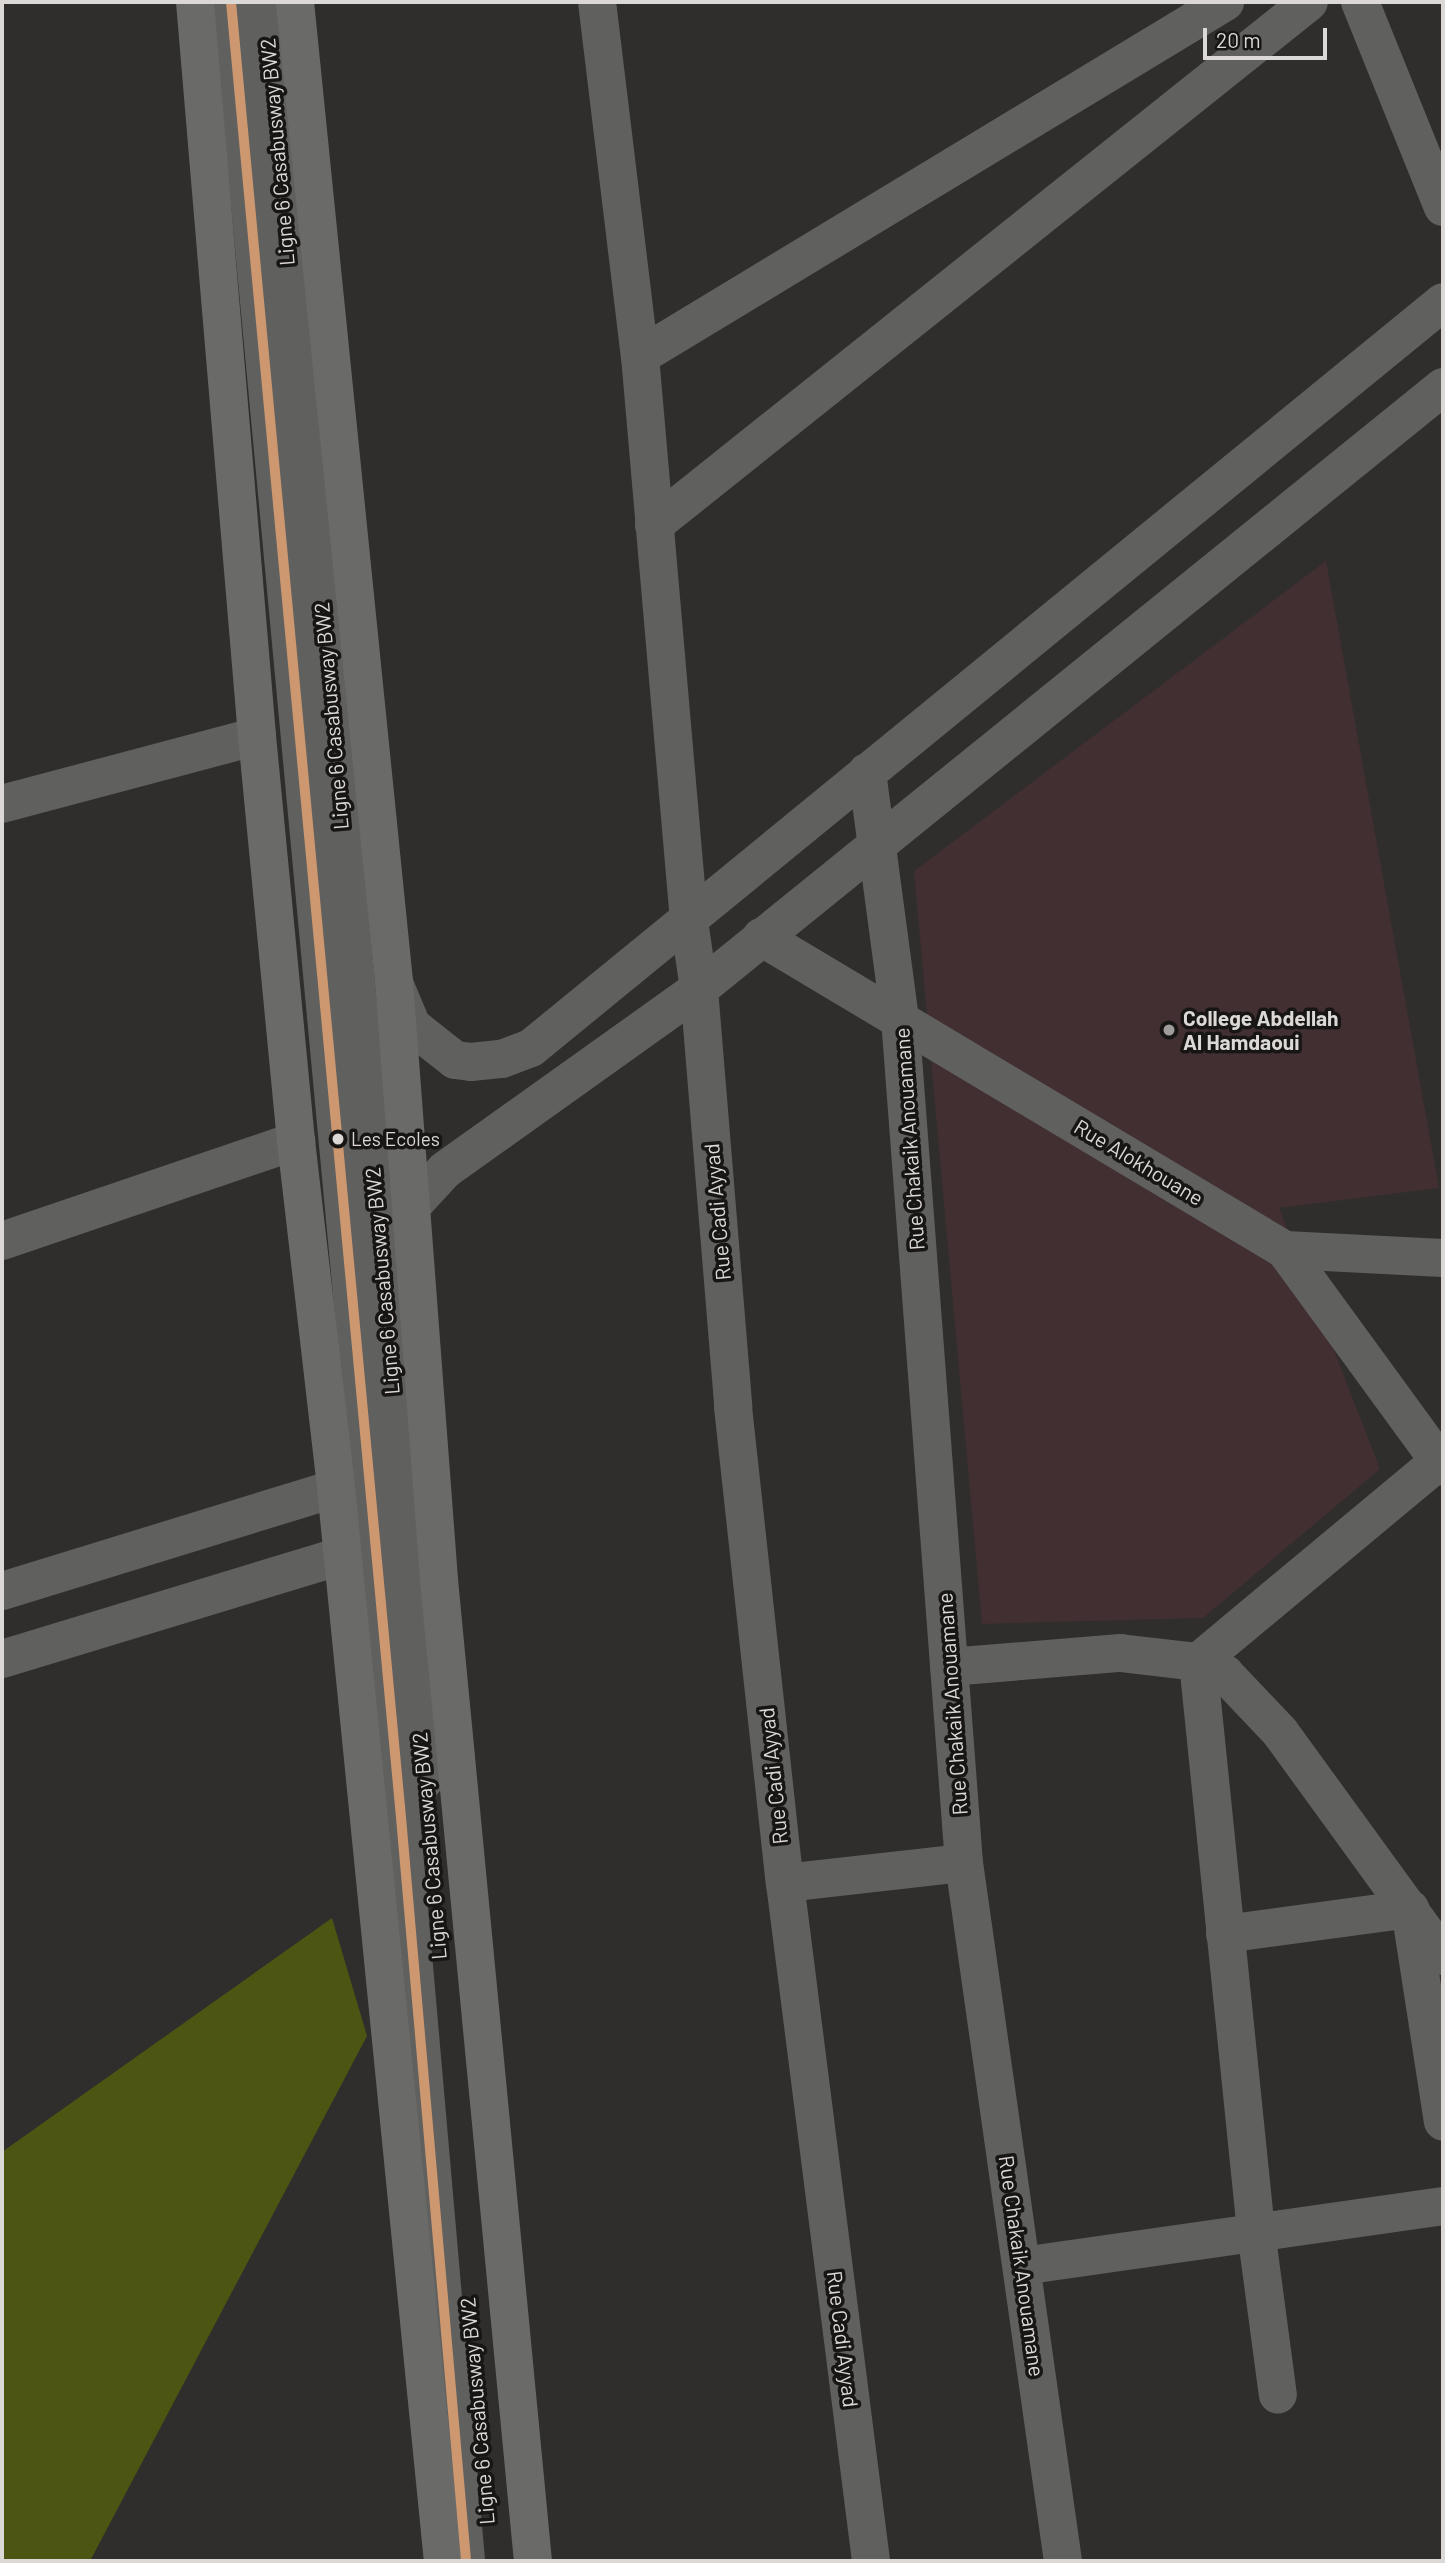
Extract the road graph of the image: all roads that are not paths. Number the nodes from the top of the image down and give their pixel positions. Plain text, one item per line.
1 (195, 2) edge
2 (231, 2) edge
3 (263, 2) edge
4 (295, 2) edge
5 (597, 2) edge
6 (1225, 2) edge
7 (1309, 2) edge
8 (1360, 2) edge
9 (1443, 207) edge
10 (1443, 302) edge
11 (640, 356) junction
12 (1443, 387) edge
13 (654, 525) junction
14 (257, 736) junction
15 (867, 772) junction
16 (2, 804) edge
17 (876, 843) junction
18 (689, 921) junction
19 (761, 937) junction
20 (394, 981) junction
21 (699, 989) junction
22 (900, 1018) junction
23 (296, 1141) junction
24 (411, 1207) junction
25 (2, 1241) edge
26 (1285, 1250) junction
27 (1443, 1258) edge
28 (1441, 1464) edge
29 (383, 1478) junction
30 (389, 1544) junction
31 (2, 1591) edge
32 (2, 1659) edge
33 (1198, 1662) junction
34 (949, 1667) junction
35 (964, 1863) junction
36 (785, 1883) junction
37 (1410, 1909) junction
38 (1226, 1934) junction
39 (1443, 1956) edge
40 (1443, 2121) edge
41 (1443, 2206) edge
42 (1256, 2231) junction
43 (1022, 2266) junction
44 (1278, 2395) dead end
45 (443, 2561) edge
46 (466, 2561) edge
47 (489, 2561) edge
48 (533, 2561) edge
49 (871, 2561) edge
50 (1063, 2561) edge

1 - 14 main road
2 - 29 street, Ligne 6 Casabusway BW2
3 - 29 street, Ligne 6 Casabusway BW2
4 - 20 main road
5 - 11 street, Rue Cadi Ayyad
6 - 11 street
7 - 13 street
8 - 9 street
10 - 15 street
11 - 13 street, Rue Cadi Ayyad
12 - 17 street
13 - 18 street, Rue Cadi Ayyad
14 - 16 street
14 - 23 main road
15 - 17 street, Rue Chakaik Anouamane
15 - 18 street
17 - 19 street
17 - 22 street, Rue Chakaik Anouamane
18 - 20 street
18 - 21 street, Rue Cadi Ayyad
19 - 21 street
19 - 22 street, Rue Alokhouane
20 - 24 main road
21 - 24 street
21 - 36 street, Rue Cadi Ayyad
22 - 26 street, Rue Alokhouane
22 - 34 street, Rue Chakaik Anouamane
23 - 25 street
23 - 29 main road
24 - 29 main road
26 - 27 street
26 - 28 street, Rue Alokhouane
28 - 33 street
29 - 30 main road
29 - 30 main road
29 - 31 street
30 - 32 street
30 - 45 main road
30 - 46 street, Ligne 6 Casabusway BW2
30 - 47 street, Ligne 6 Casabusway BW2
30 - 48 main road
33 - 34 street
33 - 37 street
33 - 38 street
34 - 35 street, Rue Chakaik Anouamane
35 - 36 street
35 - 43 street, Rue Chakaik Anouamane
36 - 49 street, Rue Cadi Ayyad
37 - 38 street
37 - 39 street
37 - 40 street
38 - 42 street
41 - 42 street
42 - 43 street
42 - 44 street
43 - 50 street, Rue Chakaik Anouamane

